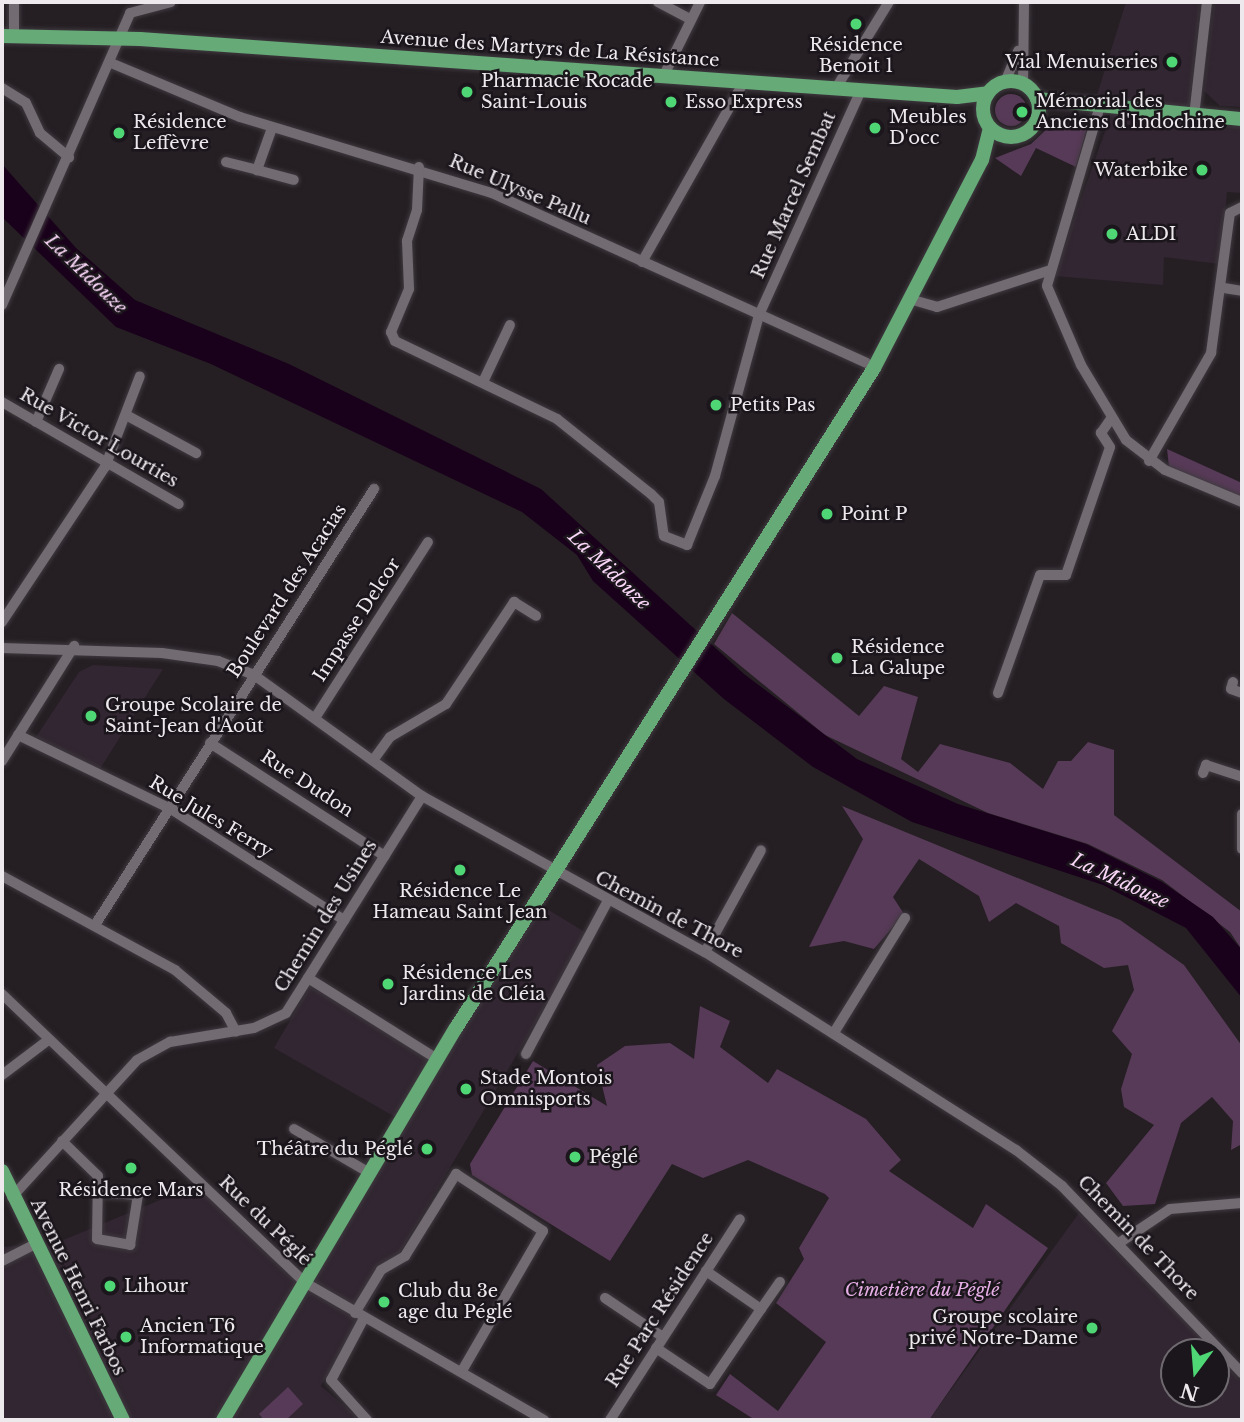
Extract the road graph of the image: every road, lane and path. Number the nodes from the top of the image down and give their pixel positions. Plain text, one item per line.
1 (14, 2) edge
2 (171, 2) edge
3 (658, 2) edge
4 (700, 2) edge
5 (889, 2) edge
6 (1024, 2) edge
7 (1207, 2) edge
8 (690, 19) junction
9 (8, 36) edge
10 (121, 38) junction
11 (1021, 42) junction
12 (110, 65) junction
13 (663, 77) junction
14 (744, 82) junction
15 (1005, 82) junction
16 (1023, 85) junction
17 (2, 88) edge
18 (836, 88) junction
19 (860, 90) junction
20 (988, 93) junction
21 (957, 97) junction
22 (1037, 100) junction
23 (1083, 108) junction
24 (1099, 109) junction
25 (1194, 116) junction
26 (1038, 117) junction
27 (1242, 119) edge
28 (987, 122) junction
29 (272, 128) junction
30 (1006, 137) junction
31 (69, 157) junction
32 (984, 157) junction
33 (226, 162) dead end
34 (419, 167) junction
35 (257, 170) junction
36 (294, 180) dead end
37 (1242, 207) edge
38 (642, 262) junction
39 (1048, 271) junction
40 (1224, 288) junction
41 (1242, 291) edge
42 (912, 300) junction
43 (2, 304) edge
44 (760, 315) junction
45 (510, 325) dead end
46 (866, 363) dead end
47 (59, 369) dead end
48 (140, 376) dead end
49 (483, 382) junction
50 (2, 402) edge
51 (126, 415) junction
52 (1110, 420) junction
53 (36, 422) junction
54 (196, 453) dead end
55 (1149, 461) junction
56 (106, 463) junction
57 (374, 489) dead end
58 (1242, 502) edge
59 (179, 505) dead end
60 (428, 542) dead end
61 (536, 616) dead end
62 (2, 622) edge
63 (74, 646) junction
64 (2, 648) edge
65 (254, 675) junction
66 (1233, 682) dead end
67 (998, 693) dead end
68 (1242, 693) edge
69 (315, 718) junction
70 (18, 735) junction
71 (211, 743) junction
72 (374, 758) junction
73 (2, 761) edge
74 (1203, 773) dead end
75 (1242, 777) edge
76 (422, 796) junction
77 (171, 809) junction
78 (1242, 814) edge
79 (1242, 849) edge
80 (761, 850) dead end
81 (385, 856) junction
82 (555, 872) junction
83 (2, 876) edge
84 (607, 902) junction
85 (905, 918) dead end
86 (344, 920) junction
87 (95, 925) junction
88 (705, 952) junction
89 (308, 978) junction
90 (2, 994) edge
91 (835, 1031) junction
92 (236, 1032) junction
93 (47, 1041) junction
94 (526, 1054) dead end
95 (437, 1059) junction
96 (2, 1075) edge
97 (103, 1096) junction
98 (294, 1129) dead end
99 (62, 1141) junction
100 (2, 1171) edge
101 (368, 1172) junction
102 (99, 1192) junction
103 (12, 1197) junction
104 (1242, 1202) edge
105 (740, 1219) dead end
106 (1119, 1243) junction
107 (33, 1245) junction
108 (2, 1261) edge
109 (706, 1271) junction
110 (304, 1282) junction
111 (780, 1282) dead end
112 (605, 1298) dead end
113 (761, 1309) junction
114 (359, 1315) junction
115 (663, 1337) junction
116 (656, 1348) junction
117 (462, 1371) junction
118 (1242, 1373) edge
119 (123, 1420) edge
120 (223, 1420) edge
121 (367, 1420) edge
122 (544, 1420) edge
123 (610, 1420) edge

1 - 9 street
2 - 10 street
3 - 8 street
4 - 8 street
5 - 18 street
6 - 11 street
7 - 25 street
8 - 13 street
9 - 10 main road, Avenue des Martyrs de La Résistance
10 - 12 street
10 - 13 main road, Avenue des Martyrs de La Résistance
11 - 15 street
11 - 16 street
12 - 29 street, Rue Ulysse Pallu
12 - 31 street
13 - 14 main road, Avenue des Martyrs de La Résistance
14 - 18 main road, Avenue des Martyrs de La Résistance
14 - 38 street
15 - 16 main road
15 - 20 main road
16 - 22 main road
17 - 31 street
18 - 19 main road, Avenue des Martyrs de La Résistance
19 - 21 main road, Avenue des Martyrs de La Résistance
19 - 44 street, Rue Marcel Sembat
20 - 21 main road, Avenue des Martyrs de La Résistance
20 - 28 main road
21 - 28 main road
22 - 23 main road
22 - 26 main road
23 - 24 main road
23 - 26 main road
24 - 25 main road
24 - 39 street
25 - 27 main road
26 - 30 main road
28 - 30 main road
28 - 32 main road
29 - 34 street, Rue Ulysse Pallu
29 - 35 street
30 - 32 main road
31 - 43 street
32 - 42 main road
33 - 35 street
34 - 38 street, Rue Ulysse Pallu
34 - 49 street
35 - 36 street
37 - 40 street
38 - 44 street, Rue Ulysse Pallu
39 - 42 street
39 - 52 street
40 - 41 street
40 - 55 street
42 - 82 main road
44 - 46 street, Rue Ulysse Pallu
44 - 49 street, Rue Marcel Sembat
45 - 49 street
47 - 53 street
48 - 51 street
50 - 53 street, Rue Victor Lourties
51 - 54 street
51 - 56 street
52 - 55 street
52 - 67 street
53 - 56 street, Rue Victor Lourties
55 - 58 street
56 - 59 street, Rue Victor Lourties
56 - 62 street
57 - 65 street, Boulevard des Acacias
60 - 69 street, Impasse Delcor
61 - 72 street
63 - 64 street, Chemin de Thore
63 - 65 street, Chemin de Thore
63 - 70 street
65 - 69 street, Chemin de Thore
65 - 71 street, Boulevard des Acacias
66 - 68 street
69 - 72 street, Chemin de Thore
70 - 73 street
70 - 77 street, Rue Jules Ferry
71 - 77 street, Boulevard des Acacias
71 - 81 street, Rue Dudon
72 - 76 street, Chemin de Thore
74 - 75 street
76 - 81 street, Chemin des Usines
76 - 82 street, Chemin de Thore
77 - 86 street, Rue Jules Ferry
77 - 87 street, Boulevard des Acacias
78 - 79 street
80 - 88 street
81 - 86 street, Chemin des Usines
82 - 84 street, Chemin de Thore
82 - 95 main road
83 - 87 street
84 - 88 street, Chemin de Thore
84 - 94 street
85 - 91 street
86 - 89 street, Chemin des Usines
87 - 92 street
88 - 91 street, Chemin de Thore
89 - 92 street, Chemin des Usines
89 - 95 street
90 - 93 street, Rue du Péglé
91 - 106 street, Chemin de Thore
92 - 97 street, Chemin des Usines
93 - 96 street
93 - 97 street, Rue du Péglé
95 - 101 main road
97 - 99 street, Chemin des Usines
97 - 110 street, Rue du Péglé
98 - 101 street
99 - 102 street
99 - 103 street, Chemin des Usines
100 - 103 main road, Avenue Henri Farbos
101 - 110 main road
102 - 102 street
103 - 107 main road, Avenue Henri Farbos
104 - 106 street
105 - 109 street, Rue Parc Résidence
106 - 118 street, Chemin de Thore
107 - 108 street
107 - 119 main road, Avenue Henri Farbos
109 - 113 street
109 - 115 street, Rue Parc Résidence
110 - 114 street, Rue du Péglé
110 - 120 main road
111 - 113 street
112 - 115 street
113 - 116 street
114 - 117 street, Rue du Péglé
114 - 117 street
114 - 121 street
115 - 116 street, Rue Parc Résidence
116 - 123 street, Rue Parc Résidence
117 - 122 street, Rue du Péglé

